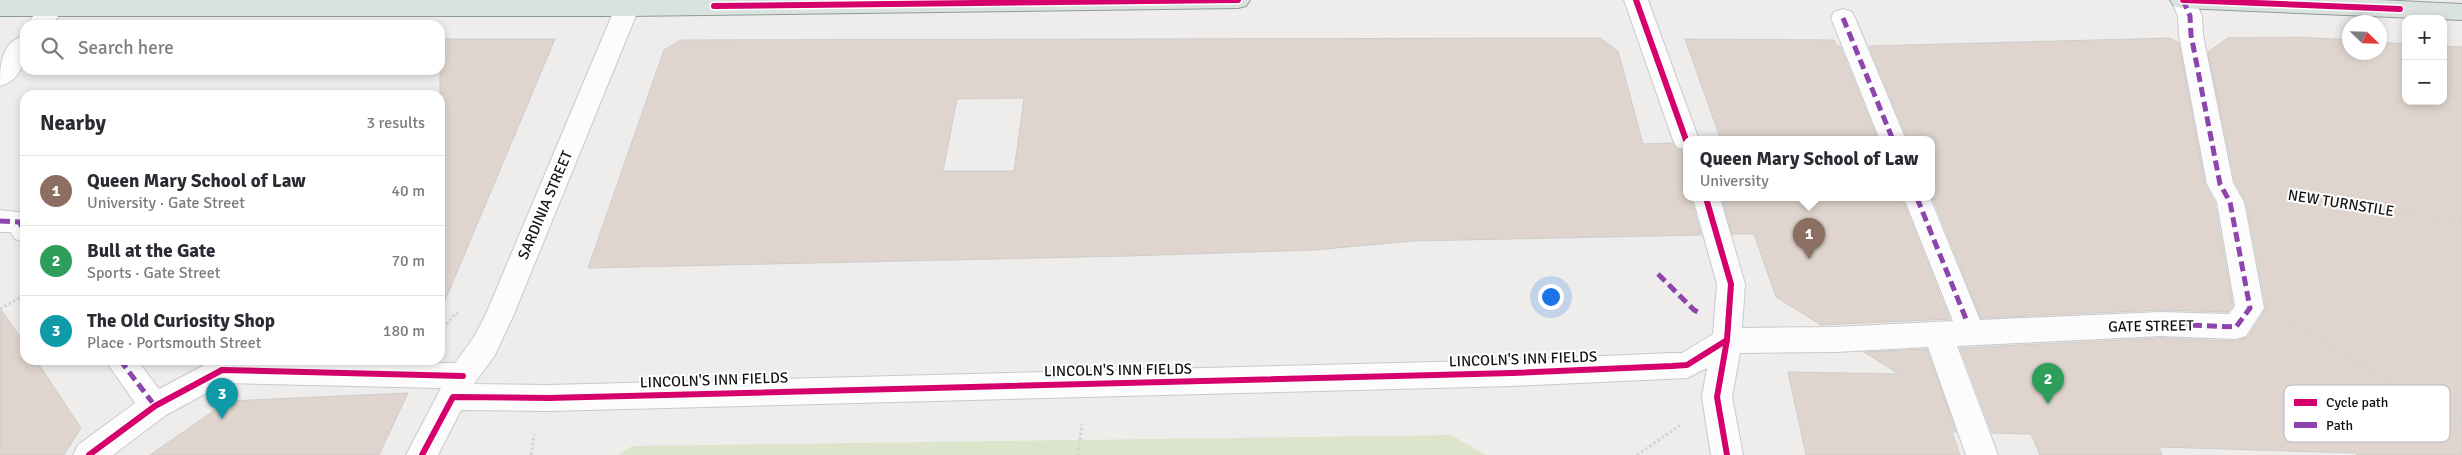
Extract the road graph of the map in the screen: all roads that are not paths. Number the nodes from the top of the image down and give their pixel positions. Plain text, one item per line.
1 (1238, 0) edge
2 (1636, 0) edge
3 (2182, 0) edge
4 (1059, 1) edge
5 (0, 8) edge
6 (627, 8) junction
7 (2462, 12) edge
8 (45, 17) edge
9 (1843, 18) dead end
10 (20, 50) edge
11 (0, 76) edge
12 (1685, 136) edge
13 (1891, 136) edge
14 (1707, 201) edge
15 (1918, 201) edge
16 (0, 221) edge
17 (20, 224) edge
18 (1966, 319) dead end
19 (1938, 336) junction
20 (1727, 340) junction
21 (124, 365) edge
22 (458, 386) junction
23 (154, 406) junction
24 (89, 455) edge
25 (422, 455) edge
26 (1727, 455) edge
27 (1982, 455) edge

1 - 4 main road
2 - 12 street
3 - 7 main road
3 - 19 street, GATE STREET
4 - 6 main road
5 - 8 main road
6 - 8 main road
6 - 22 street, SARDINIA STREET
9 - 13 street
10 - 11 street
14 - 20 street
15 - 18 street
16 - 17 street
19 - 20 street, GATE STREET
19 - 27 street
20 - 22 street, LINCOLN'S INN FIELDS
20 - 26 street
21 - 23 street
22 - 23 street, LINCOLN'S INN FIELDS
22 - 25 street
23 - 24 street, LINCOLN'S INN FIELDS

